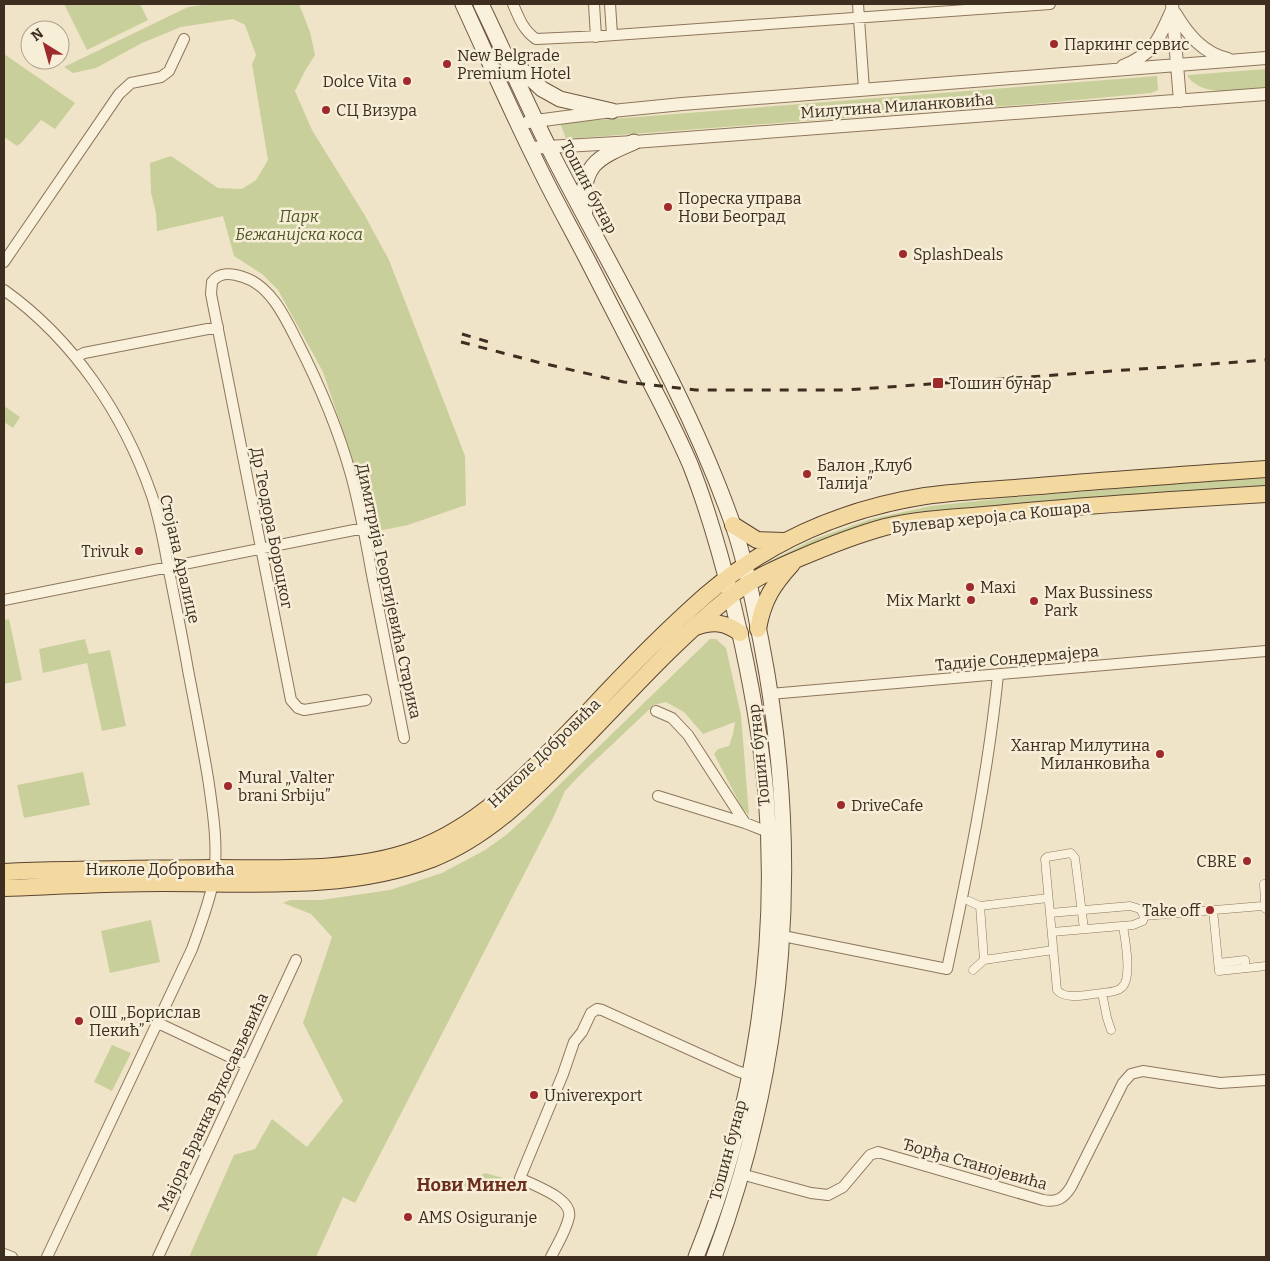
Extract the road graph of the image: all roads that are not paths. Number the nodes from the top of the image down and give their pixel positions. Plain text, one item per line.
1 (462, 4) edge
2 (481, 4) edge
3 (513, 4) edge
4 (594, 4) edge
5 (610, 4) edge
6 (858, 4) edge
7 (1050, 4) edge
8 (1173, 6) edge
9 (859, 17) junction
10 (612, 35) junction
11 (596, 37) junction
12 (184, 39) dead end
13 (504, 53) junction
14 (1266, 58) edge
15 (1235, 60) junction
16 (1178, 65) junction
17 (1114, 70) junction
18 (864, 90) junction
19 (1266, 94) edge
20 (1180, 101) junction
21 (612, 111) junction
22 (535, 120) junction
23 (518, 123) junction
24 (634, 142) junction
25 (549, 147) junction
26 (530, 148) junction
27 (586, 217) junction
28 (4, 262) edge
29 (212, 282) joint
30 (4, 290) edge
31 (218, 327) junction
32 (76, 357) junction
33 (1266, 469) edge
34 (1266, 494) edge
35 (733, 525) junction
36 (364, 528) junction
37 (786, 541) junction
38 (261, 549) junction
39 (795, 560) junction
40 (745, 565) junction
41 (168, 567) junction
42 (727, 578) junction
43 (749, 582) junction
44 (731, 596) junction
45 (4, 600) edge
46 (696, 627) junction
47 (758, 629) junction
48 (740, 634) junction
49 (1266, 651) edge
50 (998, 675) junction
51 (770, 694) junction
52 (366, 700) dead end
53 (656, 711) dead end
54 (404, 738) dead end
55 (658, 796) dead end
56 (746, 823) junction
57 (768, 832) junction
58 (4, 872) edge
59 (214, 876) junction
60 (1264, 884) dead end
61 (4, 888) edge
62 (1048, 898) junction
63 (969, 902) dead end
64 (1265, 905) edge
65 (980, 906) junction
66 (1082, 910) junction
67 (1213, 910) junction
68 (1050, 913) junction
69 (1144, 916) junction
70 (1123, 926) junction
71 (1084, 930) junction
72 (1052, 932) junction
73 (783, 936) junction
74 (1054, 950) junction
75 (296, 960) dead end
76 (984, 960) junction
77 (1266, 966) edge
78 (974, 970) dead end
79 (1102, 993) junction
80 (158, 1023) junction
81 (1112, 1030) dead end
82 (247, 1065) junction
83 (756, 1078) junction
84 (1266, 1080) edge
85 (741, 1174) junction
86 (4, 1254) edge
87 (12, 1257) edge
88 (47, 1257) edge
89 (158, 1257) edge
90 (552, 1257) edge
91 (696, 1257) edge
92 (714, 1257) edge

1 - 23 main road, Тошин бунар
2 - 13 main road, Тошин бунар
3 - 11 street
4 - 11 street
5 - 10 street
6 - 9 street, Милутина Миланковића
7 - 9 street
8 - 15 street
8 - 16 street
8 - 17 street
9 - 10 street
9 - 18 street, Милутина Миланковића
10 - 11 street
12 - 28 street
13 - 21 main road
13 - 22 main road, Тошин бунар
14 - 15 street, Милутина Миланковића
15 - 16 street, Милутина Миланковића
16 - 17 street, Милутина Миланковића
16 - 20 street
17 - 18 street, Милутина Миланковића
18 - 21 street, Милутина Миланковића
19 - 20 street, Милутина Миланковића
20 - 24 street, Милутина Миланковића
21 - 22 street, Милутина Миланковића
22 - 23 street, Милутина Миланковића
22 - 25 main road, Тошин бунар
23 - 26 main road, Тошин бунар
24 - 25 street, Милутина Миланковића
24 - 27 main road
25 - 26 street, Милутина Миланковића
25 - 27 main road, Тошин бунар
26 - 42 main road, Тошин бунар
27 - 35 main road, Тошин бунар
29 - 31 street, Др Теодора Бороцког
29 - 36 street, Димитрија Георгијевића Старика
30 - 32 street, Стојана Аралице
31 - 32 street
31 - 38 street, Др Теодора Бороцког
32 - 41 street, Стојана Аралице
33 - 37 main road, Булевар хероја са Кошара
34 - 39 main road, Булевар хероја са Кошара
35 - 37 main road
35 - 40 main road, Тошин бунар
36 - 38 street
36 - 54 street, Димитрија Георгијевића Старика
37 - 40 main road, Булевар хероја са Кошара
38 - 41 street
38 - 52 street, Др Теодора Бороцког
39 - 43 main road, Булевар хероја са Кошара
39 - 47 main road
40 - 42 main road, Николе Добровића
40 - 43 main road, Тошин бунар
41 - 45 street
41 - 59 street, Стојана Аралице
42 - 44 main road, Тошин бунар
42 - 59 main road, Николе Добровића
43 - 44 main road, Булевар хероја са Кошара
43 - 47 main road, Тошин бунар
44 - 46 main road, Николе Добровића
44 - 48 main road, Тошин бунар
46 - 48 main road
46 - 59 main road, Николе Добровића
47 - 51 main road, Тошин бунар
48 - 57 main road, Тошин бунар
49 - 50 street, Тадије Сондермајера
50 - 51 street, Тадије Сондермајера
50 - 73 street
51 - 73 main road, Тошин бунар
53 - 56 street
55 - 56 street
56 - 57 street
57 - 83 main road, Тошин бунар
58 - 59 main road, Николе Добровића
59 - 61 main road, Николе Добровића
59 - 80 street, Стојана Аралице
60 - 64 street
62 - 65 street
62 - 66 street
62 - 68 street
63 - 65 street
64 - 67 street
65 - 76 street
66 - 68 street
66 - 69 street
66 - 71 street
67 - 69 street
67 - 77 street
68 - 72 street
69 - 70 street
70 - 71 street
70 - 79 street
71 - 72 street
72 - 74 street
73 - 83 main road, Тошин бунар
74 - 76 street
74 - 79 street
75 - 82 street, Мајора Бранка Вукосављевића
76 - 78 street
79 - 81 street
80 - 82 street
80 - 88 street, Стојана Аралице
82 - 89 street, Мајора Бранка Вукосављевића
83 - 85 main road, Тошин бунар
83 - 90 street
83 - 91 main road, Тошин бунар
84 - 85 street, Ђорђа Станојевића
85 - 92 main road, Тошин бунар
86 - 87 street

